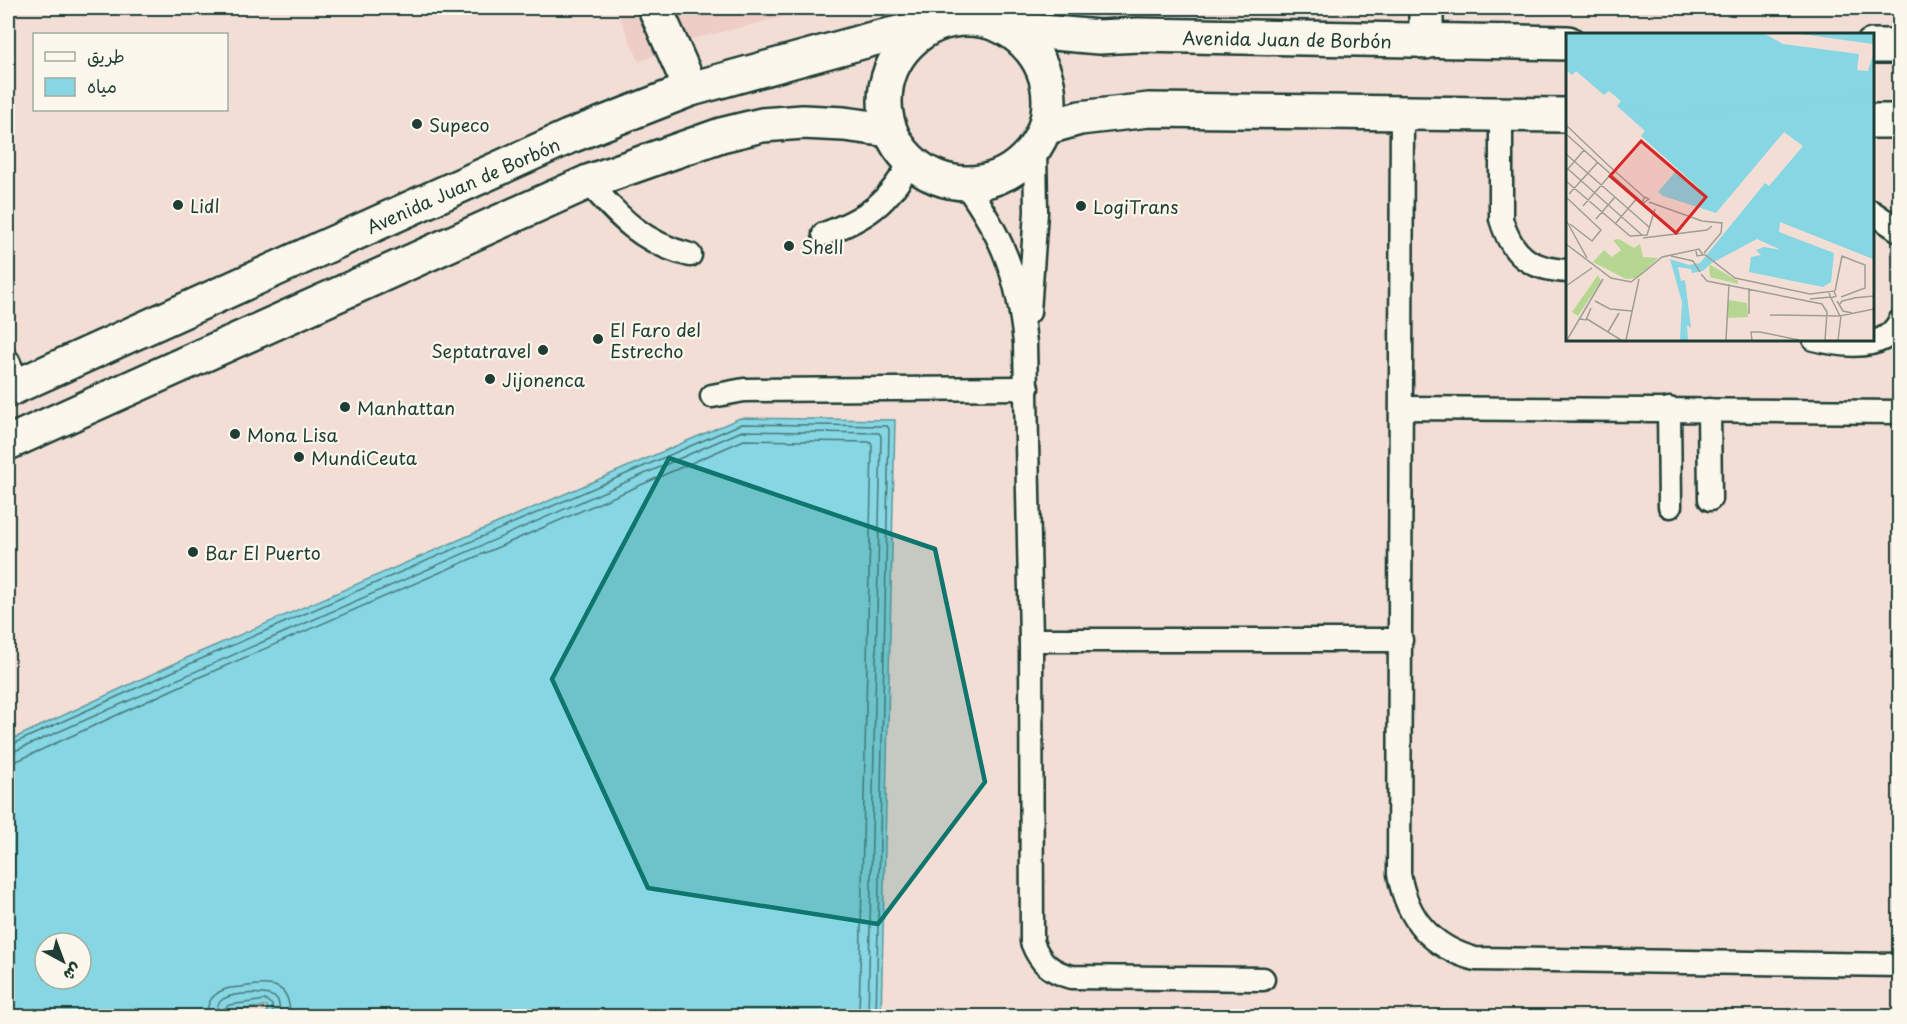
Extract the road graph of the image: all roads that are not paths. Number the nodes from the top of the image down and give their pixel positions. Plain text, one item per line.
1 (655, 8) edge
2 (1426, 8) edge
3 (943, 18) edge
4 (1138, 21) edge
5 (1007, 29) junction
6 (1426, 42) junction
7 (1566, 43) edge
8 (1874, 46) edge
9 (1899, 46) edge
10 (691, 89) junction
11 (1402, 112) junction
12 (1502, 113) junction
13 (1566, 114) edge
14 (1874, 121) edge
15 (1899, 121) edge
16 (889, 130) junction
17 (1040, 137) junction
18 (910, 163) junction
19 (588, 182) junction
20 (965, 184) junction
21 (1874, 214) edge
22 (1899, 231) edge
23 (824, 234) dead end
24 (690, 255) dead end
25 (1566, 271) edge
26 (1899, 321) edge
27 (1825, 340) edge
28 (1025, 343) junction
29 (11, 378) edge
30 (1027, 387) junction
31 (712, 396) dead end
32 (1402, 408) junction
33 (1669, 409) junction
34 (1709, 410) junction
35 (1899, 412) edge
36 (8, 443) edge
37 (1710, 499) dead end
38 (1670, 506) dead end
39 (1031, 640) junction
40 (1401, 640) junction
41 (1899, 965) edge
42 (1263, 979) dead end

1 - 10 street
2 - 6 street
3 - 5 street
3 - 10 street, Avenida Juan de Borbón
3 - 16 street
4 - 5 street, Avenida Juan de Borbón
4 - 6 street, Avenida Juan de Borbón
5 - 17 street
6 - 7 street, Avenida Juan de Borbón
8 - 9 street
10 - 29 street, Avenida Juan de Borbón
11 - 12 street
11 - 17 street
11 - 32 lane
12 - 13 street
12 - 25 lane
14 - 15 street
16 - 18 street
16 - 19 street
17 - 20 street
17 - 28 lane
18 - 20 street
18 - 23 lane
19 - 24 lane
19 - 36 street
20 - 28 lane
21 - 22 lane
26 - 27 lane
28 - 30 lane
30 - 31 lane
30 - 39 lane
32 - 33 lane
32 - 40 lane
33 - 34 lane
33 - 38 lane
34 - 35 lane
34 - 37 lane
39 - 40 lane
39 - 42 lane
40 - 41 lane

